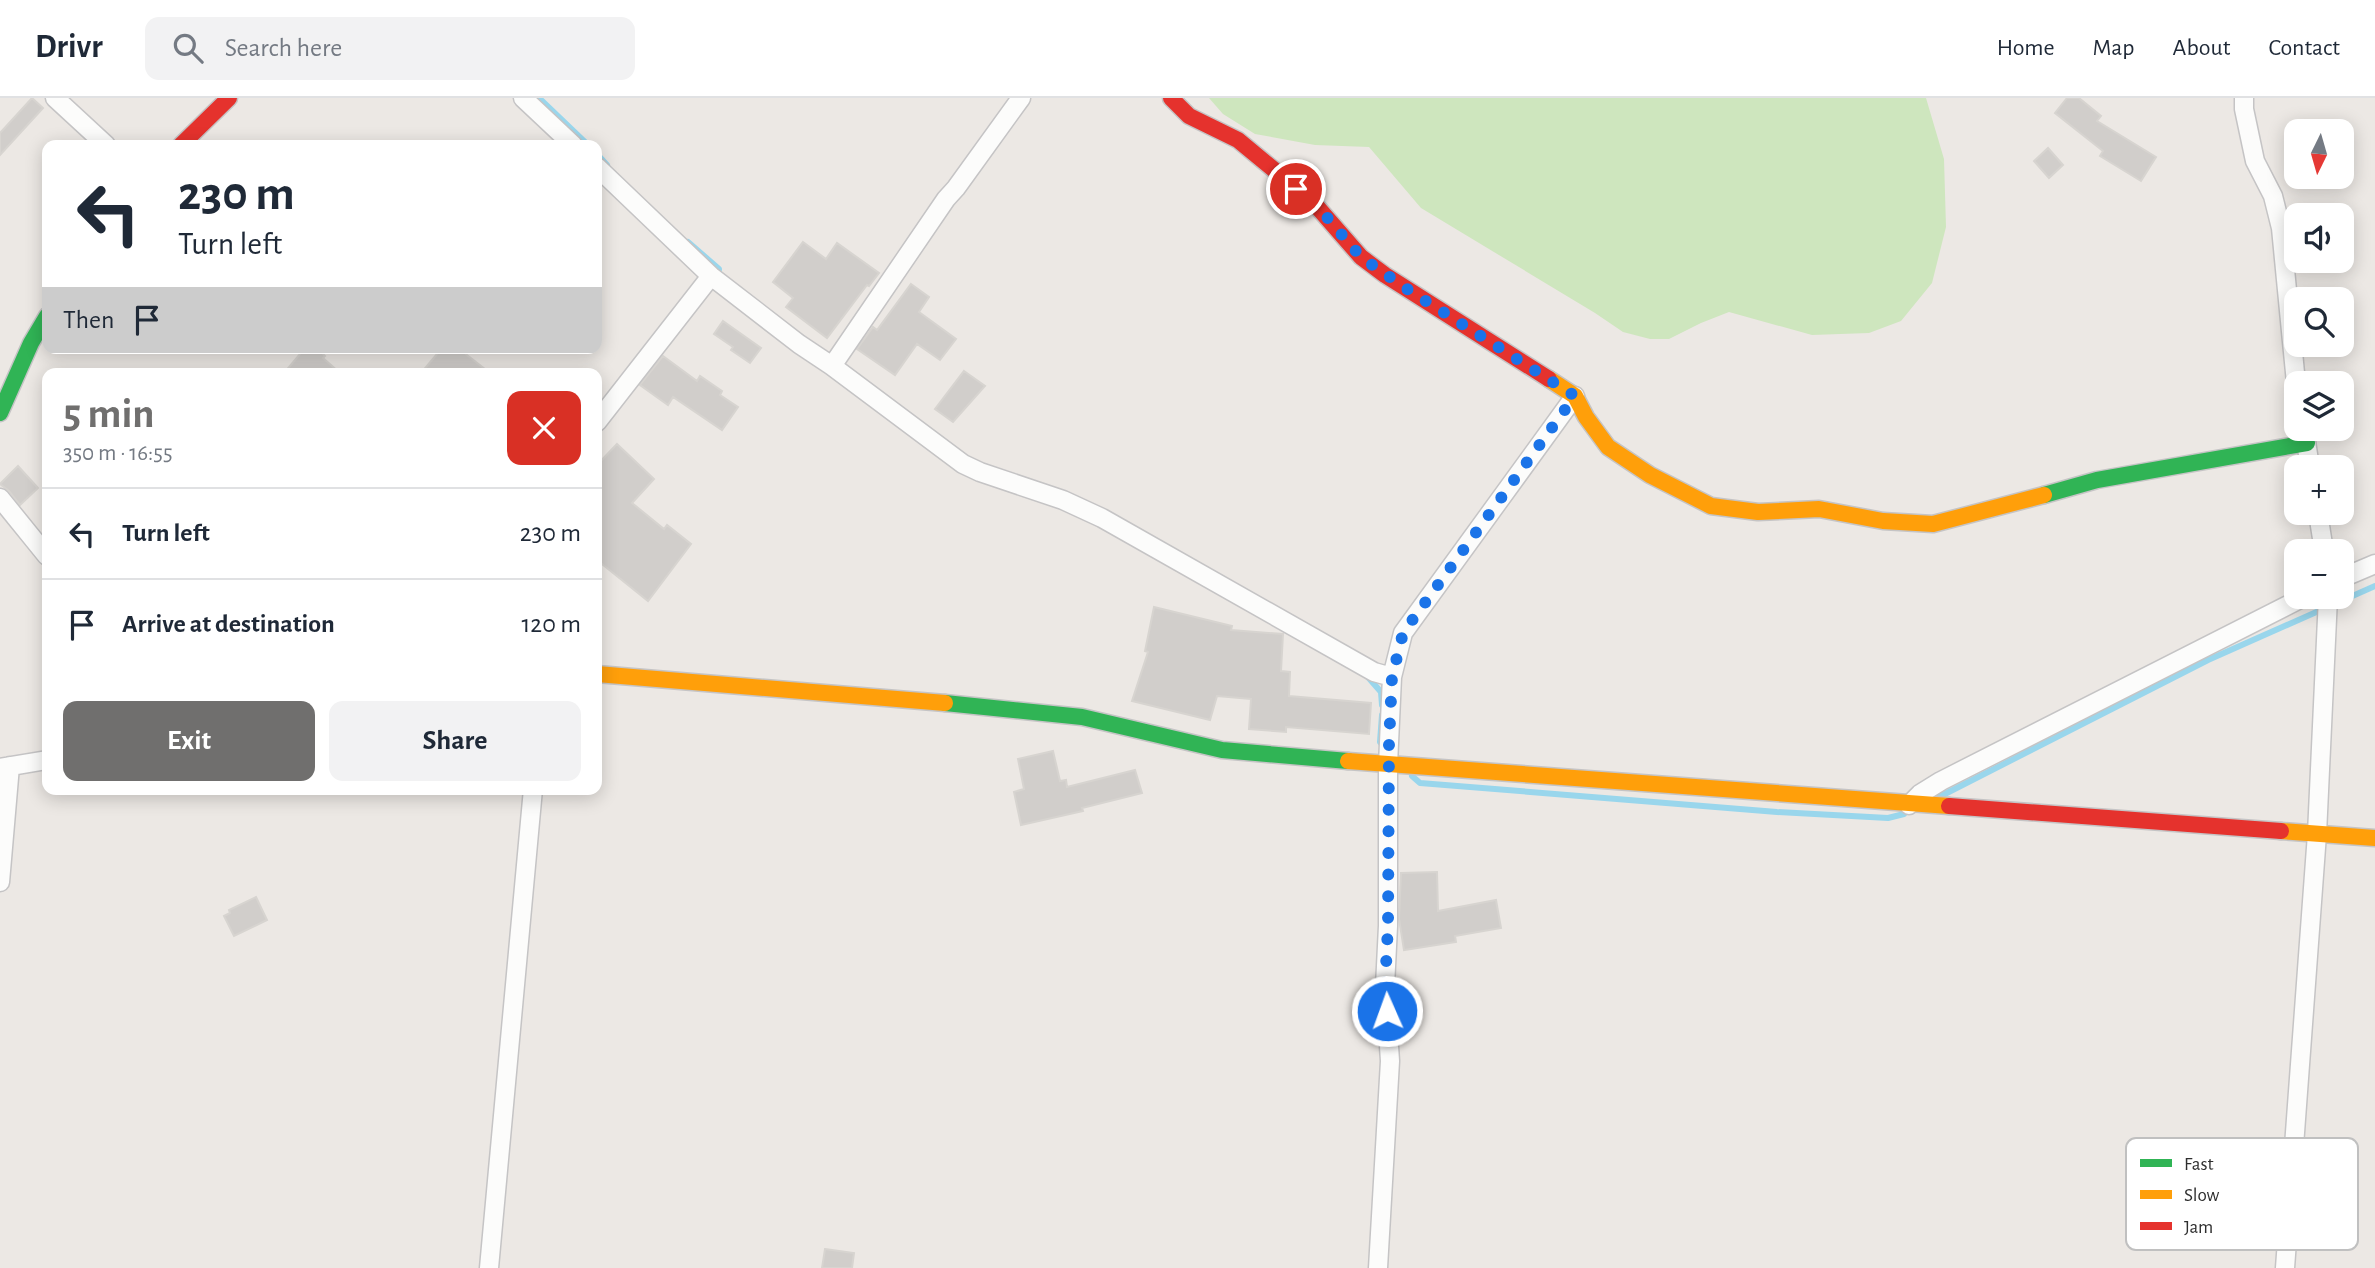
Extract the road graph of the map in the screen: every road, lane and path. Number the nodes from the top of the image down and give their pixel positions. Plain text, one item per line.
1 (55, 98) edge
2 (229, 98) edge
3 (523, 98) edge
4 (1021, 98) edge
5 (1171, 98) edge
6 (2244, 98) edge
7 (101, 140) edge
8 (195, 140) edge
9 (568, 140) edge
10 (602, 172) edge
11 (711, 276) junction
12 (42, 324) edge
13 (832, 366) junction
14 (2296, 371) edge
15 (1575, 396) junction
16 (0, 413) edge
17 (602, 416) edge
18 (2284, 440) edge
19 (0, 498) edge
20 (42, 549) edge
21 (2375, 564) edge
22 (2354, 573) edge
23 (2284, 607) edge
24 (2327, 609) edge
25 (602, 674) edge
26 (1392, 677) junction
27 (42, 761) edge
28 (1388, 765) junction
29 (5, 767) edge
30 (532, 795) edge
31 (1909, 805) junction
32 (2317, 834) junction
33 (2375, 838) edge
34 (0, 882) edge
35 (2295, 1138) edge
36 (2286, 1250) edge
37 (489, 1268) edge
38 (1378, 1268) edge
39 (2285, 1268) edge

1 - 7 street
2 - 8 street
3 - 9 street
4 - 13 street
5 - 15 street
6 - 14 street
10 - 11 street
11 - 13 street
11 - 17 street
12 - 16 street
13 - 26 street
15 - 18 street
15 - 26 street
19 - 20 street
21 - 22 street
23 - 31 street
24 - 32 street
25 - 28 street
26 - 28 street
27 - 29 street
28 - 31 street
28 - 38 street
29 - 34 street
30 - 37 street
31 - 32 street
32 - 33 street
32 - 35 street
36 - 39 street

